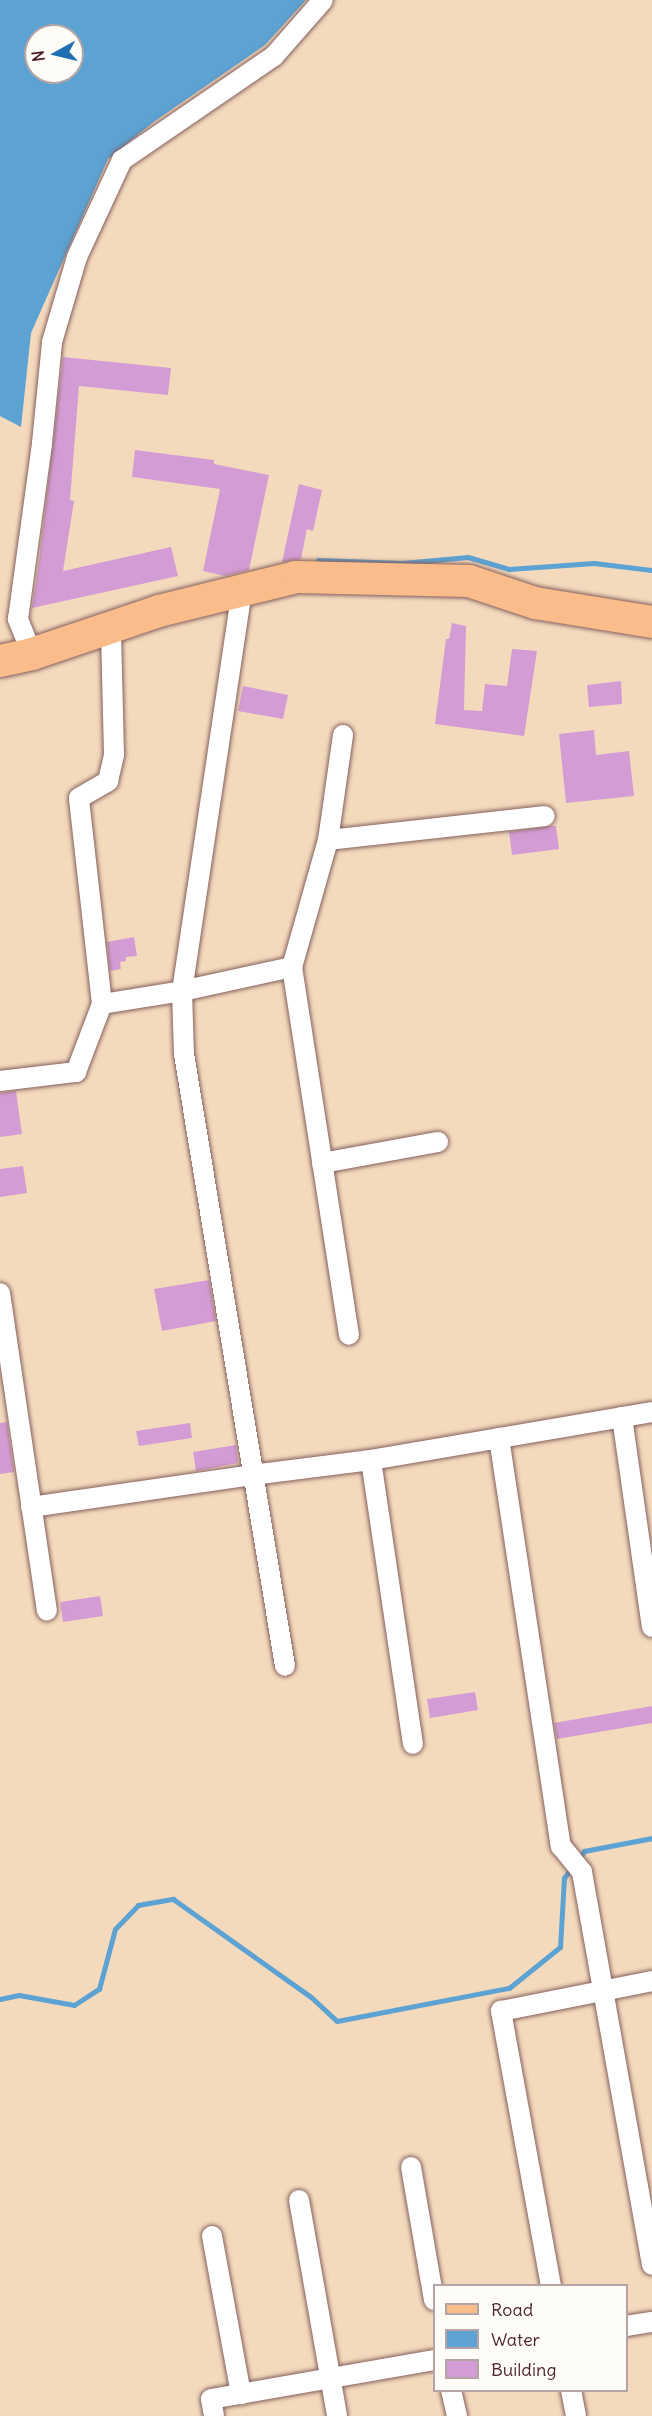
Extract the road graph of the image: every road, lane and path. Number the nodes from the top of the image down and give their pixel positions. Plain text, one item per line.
1 (323, 0) edge
2 (243, 590) junction
3 (652, 622) edge
4 (111, 627) junction
5 (32, 654) junction
6 (0, 661) edge
7 (343, 735) dead end
8 (544, 816) dead end
9 (328, 840) junction
10 (292, 967) junction
11 (182, 992) junction
12 (102, 1004) junction
13 (0, 1081) edge
14 (438, 1142) dead end
15 (322, 1163) junction
16 (0, 1293) edge
17 (349, 1335) dead end
18 (652, 1412) edge
19 (622, 1417) junction
20 (499, 1438) junction
21 (371, 1460) junction
22 (252, 1475) junction
23 (31, 1507) junction
24 (47, 1611) dead end
25 (652, 1627) edge
26 (285, 1666) dead end
27 (413, 1744) dead end
28 (652, 1981) edge
29 (602, 1989) junction
30 (411, 2167) dead end
31 (299, 2200) dead end
32 (212, 2236) dead end
33 (652, 2265) edge
34 (552, 2284) edge
35 (433, 2289) edge
36 (652, 2322) edge
37 (628, 2326) edge
38 (433, 2360) edge
39 (330, 2378) junction
40 (451, 2392) edge
41 (571, 2392) edge
42 (241, 2394) junction
43 (214, 2416) edge
44 (337, 2416) edge
45 (456, 2416) edge
46 (576, 2416) edge

1 - 5 street
2 - 3 main road
2 - 4 main road
2 - 11 street
4 - 5 main road
4 - 12 street
5 - 6 main road
7 - 9 street
8 - 9 street
9 - 10 street
10 - 11 street
10 - 15 street
11 - 12 street
11 - 22 street
12 - 13 street
14 - 15 street
15 - 17 street
16 - 23 street
18 - 19 street
19 - 20 street
19 - 25 street
20 - 21 street
20 - 29 street
21 - 22 street
21 - 27 street
22 - 23 street
22 - 26 street
23 - 24 street
28 - 29 street
29 - 33 street
29 - 34 street
30 - 35 street
31 - 39 street
32 - 42 street
36 - 37 street
38 - 39 street
39 - 42 street
39 - 44 street
40 - 45 street
41 - 46 street
42 - 43 street

